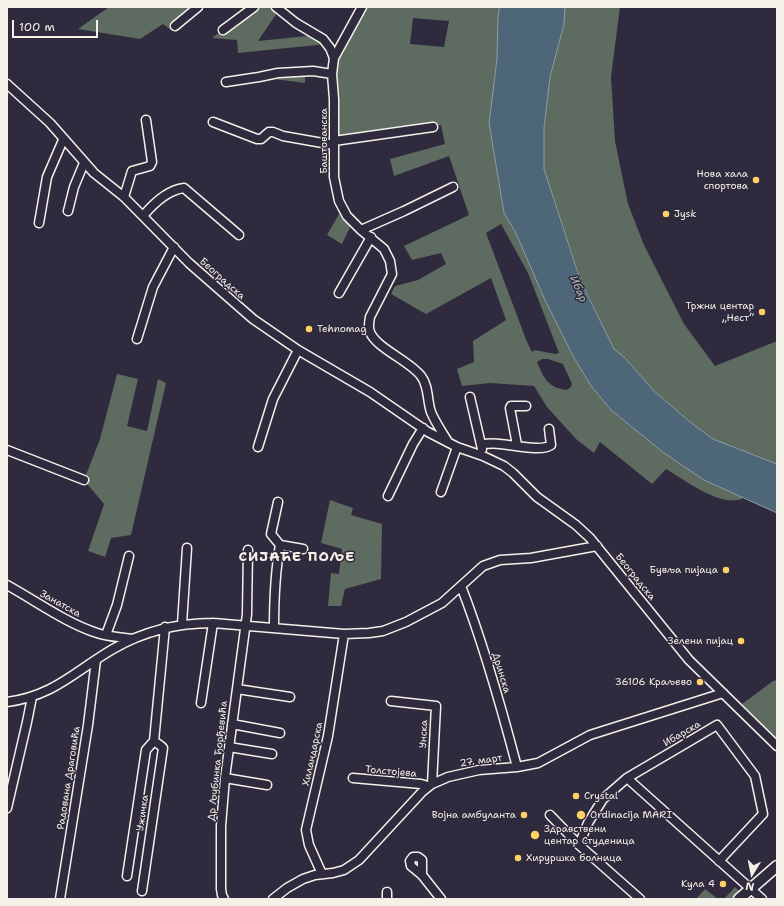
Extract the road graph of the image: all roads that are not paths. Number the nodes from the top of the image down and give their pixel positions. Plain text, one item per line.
1 (198, 7) edge
2 (254, 7) edge
3 (276, 7) edge
4 (362, 7) edge
5 (175, 26) dead end
6 (223, 30) dead end
7 (334, 58) junction
8 (332, 74) junction
9 (226, 82) dead end
10 (7, 84) edge
11 (146, 120) dead end
12 (213, 122) dead end
13 (433, 126) dead end
14 (63, 140) junction
15 (334, 143) junction
16 (84, 163) junction
17 (453, 187) dead end
18 (124, 197) junction
19 (68, 211) dead end
20 (143, 216) junction
21 (39, 223) dead end
22 (361, 230) junction
23 (239, 235) dead end
24 (371, 237) junction
25 (174, 247) junction
26 (339, 293) dead end
27 (138, 339) dead end
28 (298, 350) junction
29 (470, 397) dead end
30 (526, 406) dead end
31 (423, 428) junction
32 (549, 429) dead end
33 (448, 442) junction
34 (481, 444) junction
35 (517, 445) junction
36 (258, 447) dead end
37 (457, 447) junction
38 (7, 450) edge
39 (483, 456) junction
40 (84, 480) dead end
41 (441, 492) dead end
42 (388, 496) dead end
43 (278, 502) dead end
44 (280, 545) junction
45 (597, 546) junction
46 (187, 548) dead end
47 (303, 549) dead end
48 (248, 550) dead end
49 (129, 556) dead end
50 (7, 585) edge
51 (462, 586) junction
52 (213, 623) junction
53 (182, 624) junction
54 (245, 626) junction
55 (165, 627) junction
56 (274, 628) junction
57 (344, 634) junction
58 (106, 636) junction
59 (115, 636) junction
60 (134, 639) junction
61 (119, 646) junction
62 (96, 660) junction
63 (237, 689) junction
64 (723, 693) junction
65 (32, 697) junction
66 (290, 697) dead end
67 (391, 701) dead end
68 (7, 702) edge
69 (201, 703) dead end
70 (232, 724) junction
71 (280, 733) dead end
72 (154, 742) junction
73 (777, 746) edge
74 (229, 747) junction
75 (272, 754) dead end
76 (517, 767) junction
77 (10, 777) edge
78 (225, 778) junction
79 (353, 778) dead end
80 (627, 778) junction
81 (266, 784) dead end
82 (430, 785) junction
83 (7, 808) edge
84 (550, 815) dead end
85 (579, 845) junction
86 (718, 861) junction
87 (777, 866) edge
88 (322, 874) junction
89 (777, 874) edge
90 (422, 875) dead end
91 (127, 876) dead end
92 (142, 892) dead end
93 (754, 895) edge
94 (60, 899) edge
95 (224, 899) edge
96 (273, 899) edge
97 (441, 899) edge
98 (640, 899) edge
99 (739, 899) edge

1 - 5 street
2 - 6 street
3 - 7 street
4 - 7 street, Баштованска
7 - 8 street, Баштованска
8 - 9 street
8 - 15 street, Баштованска
10 - 14 street, Београдска
11 - 18 street
12 - 15 street
13 - 15 street
14 - 16 street, Београдска
14 - 21 street
15 - 22 street, Баштованска
16 - 18 street, Београдска
16 - 19 street
17 - 22 street
18 - 20 street, Београдска
20 - 23 street
20 - 25 street, Београдска
22 - 24 street, Баштованска
24 - 26 street
24 - 33 street, Баштованска
25 - 27 street
25 - 28 street, Београдска
28 - 31 street, Београдска
28 - 36 street
29 - 34 street
30 - 35 street
31 - 33 street, Београдска
31 - 42 street
32 - 35 street
33 - 37 street, Београдска
34 - 35 street
34 - 39 street
37 - 39 street, Београдска
37 - 41 street
38 - 40 street
39 - 45 street, Београдска
43 - 44 street
44 - 47 street
44 - 56 street
45 - 51 street
45 - 64 street, Београдска
46 - 53 street
48 - 54 street, Др Љубинка Ђорђевића
49 - 58 street
50 - 58 street, Занатска
51 - 57 street
51 - 76 street, Дринска
52 - 53 street
52 - 54 street
52 - 69 street
53 - 55 street
54 - 56 street
54 - 63 street, Др Љубинка Ђорђевића
55 - 60 street
55 - 72 street, Ужичка
56 - 57 street
57 - 88 street, Хиландарска
58 - 59 street, Занатска
59 - 60 street, Занатска
59 - 61 street
60 - 61 street
61 - 62 street
62 - 65 street
62 - 94 street, Радована Драговића
63 - 66 street
63 - 70 street, Др Љубинка Ђорђевића
64 - 73 street, Београдска
64 - 76 street, 27. март
65 - 68 street
65 - 77 street
67 - 82 street, Унска
70 - 71 street
70 - 74 street, Др Љубинка Ђорђевића
72 - 91 street, Ужичка
72 - 92 street, Ужичка
74 - 75 street
74 - 78 street, Др Љубинка Ђорђевића
76 - 82 street, 27. март
77 - 83 street
78 - 81 street
78 - 95 street, Др Љубинка Ђорђевића
79 - 82 street, Толстојева
80 - 85 street, Ибарска
80 - 86 street
80 - 86 street, Ибарска
82 - 88 street, 27. март
84 - 85 street
85 - 98 street
86 - 93 street
87 - 93 main road
88 - 96 street, 27. март
89 - 93 main road
90 - 97 street
93 - 99 main road

